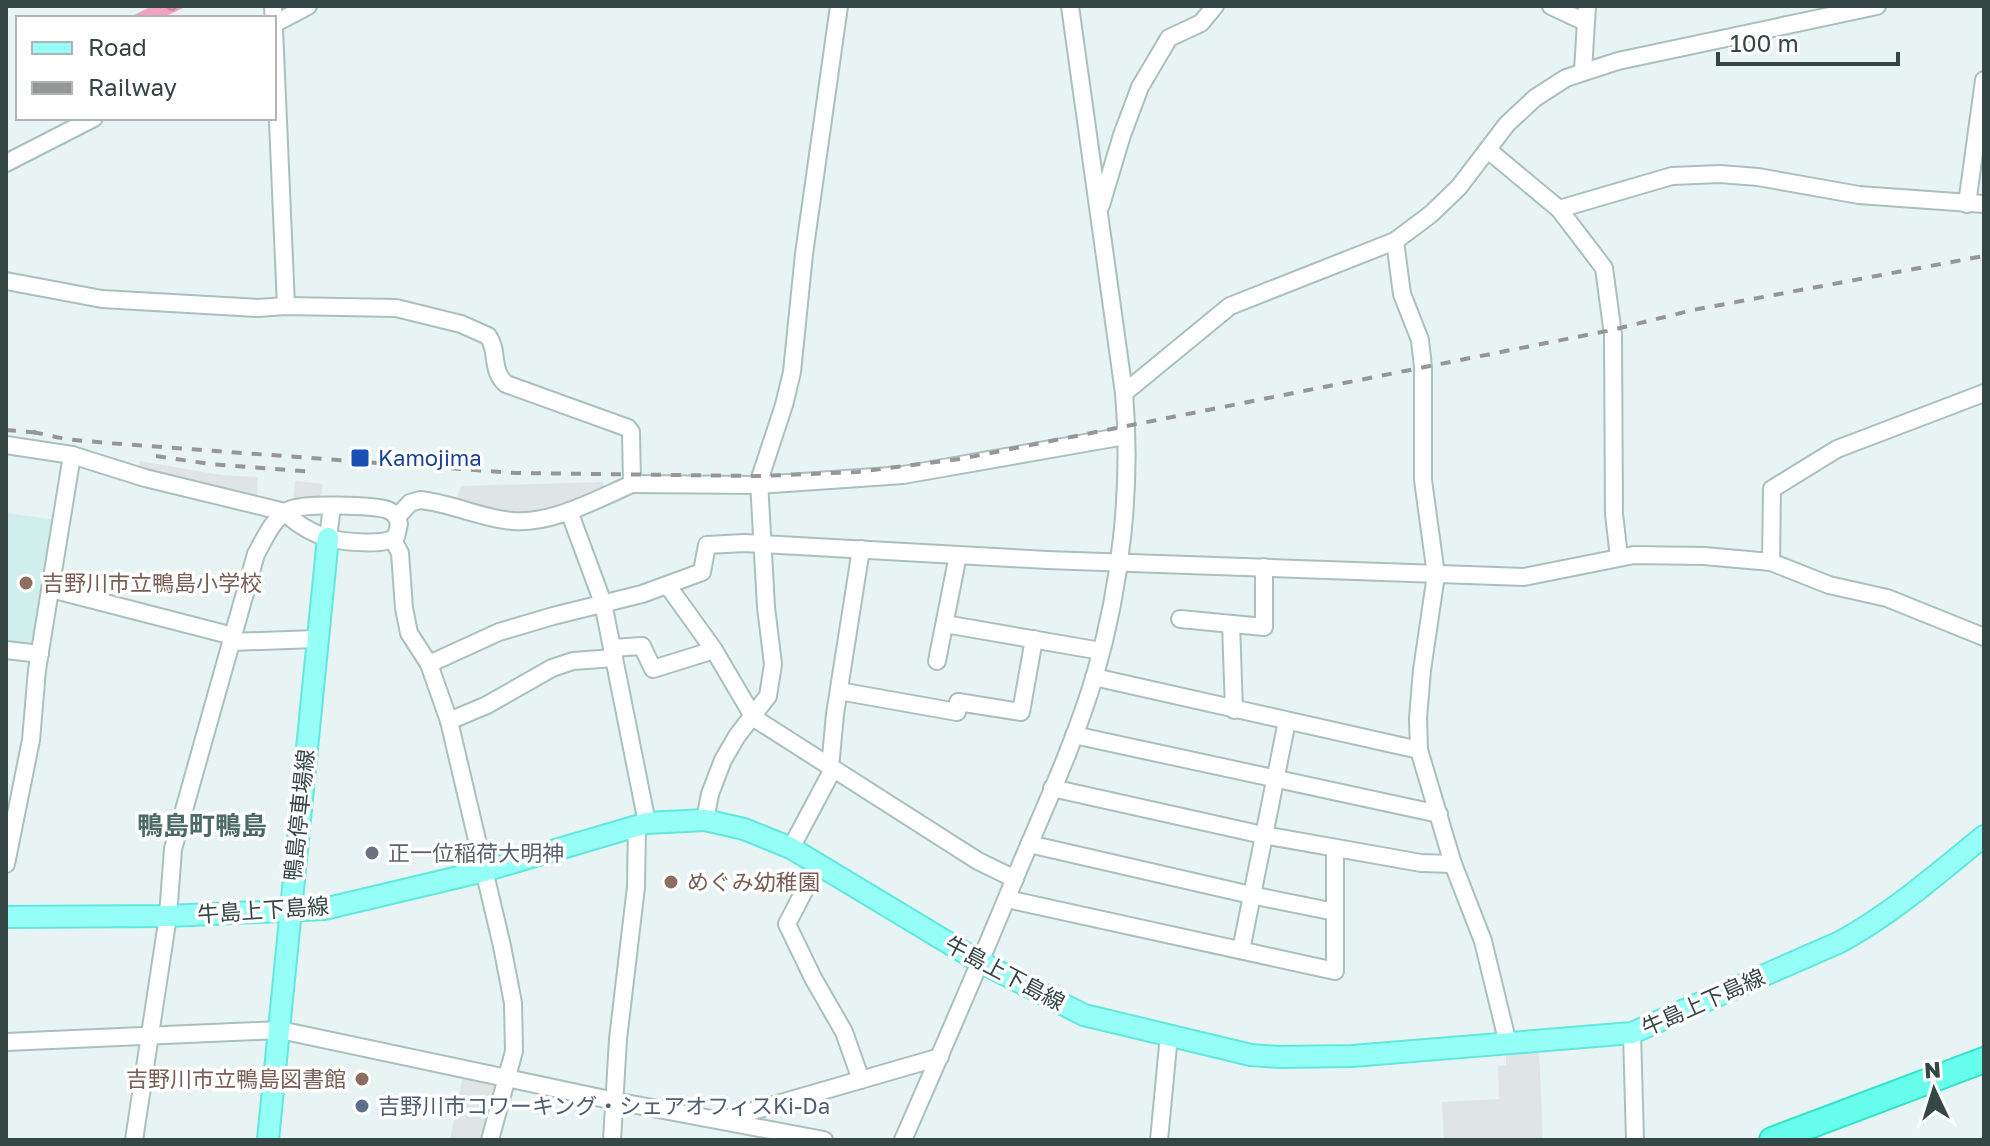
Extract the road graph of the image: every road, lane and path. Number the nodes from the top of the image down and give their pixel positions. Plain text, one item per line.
1 (308, 6) edge
2 (839, 6) edge
3 (1070, 6) edge
4 (1215, 6) edge
5 (1551, 6) edge
6 (1877, 6) edge
7 (1586, 14) edge
8 (276, 16) edge
9 (276, 65) edge
10 (1583, 71) junction
11 (1984, 80) edge
12 (90, 120) edge
13 (1488, 150) junction
14 (6, 163) edge
15 (1976, 204) edge
16 (1559, 209) junction
17 (1099, 210) junction
18 (1395, 241) junction
19 (6, 281) edge
20 (286, 306) junction
21 (1124, 393) junction
22 (1984, 393) edge
23 (1125, 436) junction
24 (6, 445) edge
25 (72, 455) junction
26 (632, 484) junction
27 (759, 485) junction
28 (332, 506) junction
29 (569, 511) junction
30 (285, 512) junction
31 (397, 517) junction
32 (328, 538) junction
33 (393, 540) junction
34 (764, 546) junction
35 (861, 549) junction
36 (958, 555) junction
37 (1619, 557) junction
38 (1771, 562) junction
39 (1120, 563) junction
40 (1264, 567) junction
41 (1436, 575) junction
42 (668, 586) junction
43 (51, 589) junction
44 (603, 603) junction
45 (1180, 619) dead end
46 (945, 624) junction
47 (1231, 624) junction
48 (1984, 637) edge
49 (232, 639) junction
50 (316, 639) junction
51 (1034, 639) junction
52 (6, 650) edge
53 (714, 650) junction
54 (1101, 651) junction
55 (613, 653) junction
56 (40, 654) junction
57 (937, 661) dead end
58 (429, 664) junction
59 (1094, 677) junction
60 (839, 691) junction
61 (1234, 710) junction
62 (754, 718) junction
63 (449, 721) junction
64 (1287, 721) junction
65 (1074, 735) junction
66 (1419, 750) junction
67 (831, 769) junction
68 (1275, 779) junction
69 (1052, 788) junction
70 (1439, 814) junction
71 (705, 820) junction
72 (642, 825) junction
73 (1263, 835) junction
74 (1984, 836) edge
75 (1029, 844) junction
76 (791, 848) junction
77 (1335, 848) junction
78 (6, 864) edge
79 (818, 864) junction
80 (1453, 864) junction
81 (484, 871) junction
82 (1015, 879) junction
83 (1251, 895) junction
84 (1007, 899) junction
85 (290, 911) junction
86 (1335, 912) junction
87 (168, 916) junction
88 (6, 917) edge
89 (1241, 950) junction
90 (980, 962) junction
91 (280, 1030) junction
92 (1632, 1033) junction
93 (151, 1034) junction
94 (1169, 1035) junction
95 (6, 1042) edge
96 (1508, 1044) junction
97 (940, 1057) junction
98 (1984, 1060) edge
99 (507, 1077) junction
100 (861, 1080) junction
101 (615, 1101) junction
102 (720, 1120) junction
103 (797, 1138) edge
104 (134, 1140) edge
105 (268, 1140) edge
106 (490, 1140) edge
107 (612, 1140) edge
108 (824, 1140) edge
109 (903, 1140) edge
110 (1159, 1140) edge
111 (1635, 1140) edge
112 (1772, 1140) edge

1 - 8 street
2 - 27 street
3 - 17 street
4 - 17 street
5 - 7 street
6 - 10 street
7 - 10 street
9 - 20 street
10 - 13 street
11 - 15 street
12 - 14 street
13 - 16 street
13 - 18 street
15 - 16 street
16 - 37 street
17 - 21 street
18 - 21 street
18 - 41 street
19 - 20 street
20 - 26 street
21 - 23 street
22 - 38 street
23 - 27 street
23 - 39 street
24 - 25 street
25 - 30 street
25 - 43 street
26 - 27 street
26 - 29 street
27 - 34 street
28 - 30 street
28 - 31 street
28 - 32 street
29 - 31 street
29 - 44 street
30 - 32 street
30 - 49 street
31 - 33 street
32 - 33 street
32 - 50 main road, 鴨島停車場線
33 - 58 street
34 - 35 street
34 - 42 street
34 - 62 street
35 - 36 street
35 - 60 street
36 - 39 street
36 - 46 street
37 - 38 street
37 - 41 street
38 - 48 street
39 - 40 street
39 - 54 street
40 - 41 street
40 - 47 street
41 - 66 street
42 - 44 street
42 - 53 street
43 - 49 street
43 - 56 street
44 - 55 street
44 - 58 street
45 - 47 street
46 - 51 street
46 - 57 street
47 - 61 street
49 - 50 street
49 - 87 street
50 - 85 main road, 鴨島停車場線
51 - 54 street
51 - 60 street
52 - 56 street
53 - 55 street
53 - 62 street
54 - 59 street
55 - 63 street
55 - 72 street
56 - 78 street
58 - 63 street
59 - 61 street
59 - 65 street
60 - 67 street
61 - 64 street
62 - 67 street
62 - 71 street
63 - 81 street
64 - 66 street
64 - 68 street
65 - 68 street
65 - 69 street
66 - 70 street
67 - 76 street
67 - 82 street
68 - 70 street
68 - 73 street
69 - 73 street
69 - 75 street
70 - 80 street
71 - 72 main road, 牛島上下島線
71 - 76 main road, 牛島上下島線
72 - 81 main road, 牛島上下島線
72 - 101 street
73 - 77 street
73 - 83 street
74 - 92 main road, 牛島上下島線
75 - 82 street
75 - 83 street
76 - 79 main road, 牛島上下島線
77 - 80 street
77 - 86 street
79 - 90 main road, 牛島上下島線
79 - 100 street
80 - 96 street
81 - 85 main road, 牛島上下島線
81 - 99 street
82 - 84 street
83 - 86 street
83 - 89 street
84 - 89 street
84 - 90 street
85 - 87 main road, 牛島上下島線
85 - 91 main road, 鴨島停車場線
86 - 89 street
87 - 88 main road, 牛島上下島線
87 - 93 street
90 - 94 main road, 牛島上下島線
90 - 97 street
91 - 93 street
91 - 99 street
91 - 105 main road, 鴨島停車場線
92 - 96 main road, 牛島上下島線
92 - 111 street
93 - 95 street
93 - 104 street
94 - 96 main road, 牛島上下島線
94 - 110 street
97 - 100 street
97 - 109 street
98 - 112 highway
99 - 101 street
99 - 106 street
100 - 102 street
101 - 102 street
101 - 107 street
102 - 103 street
103 - 108 street

